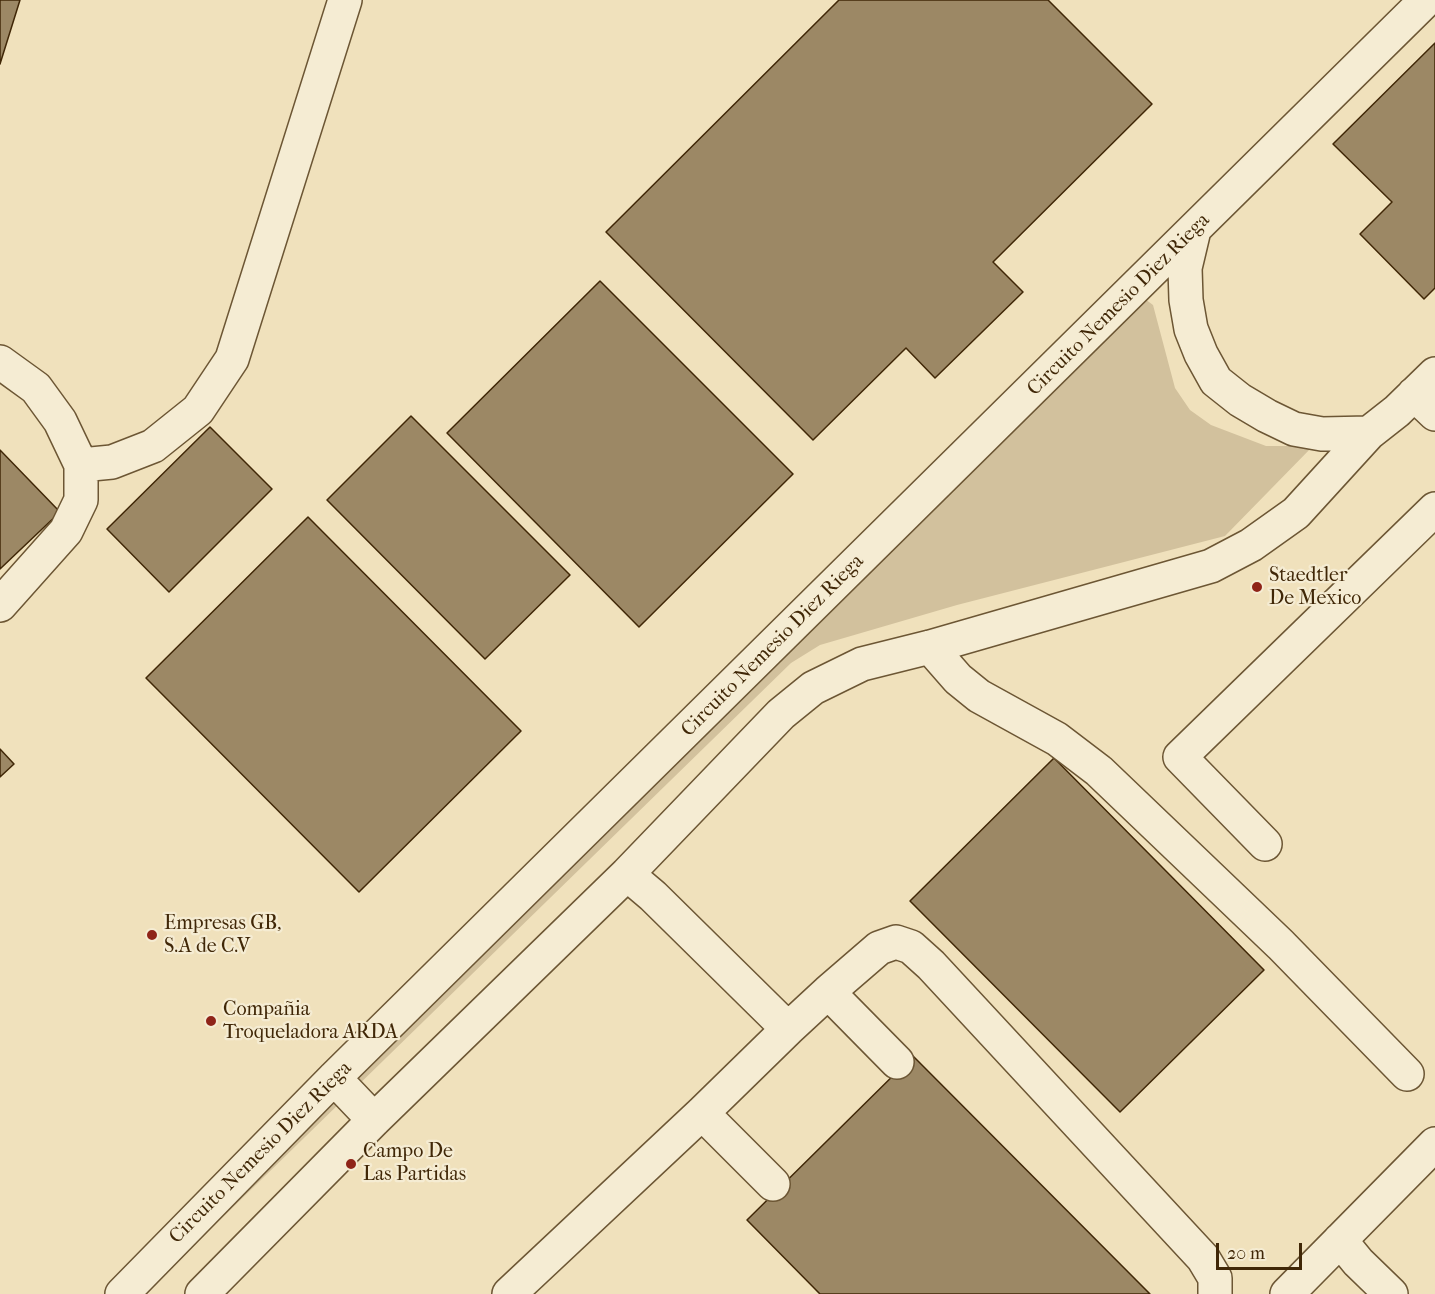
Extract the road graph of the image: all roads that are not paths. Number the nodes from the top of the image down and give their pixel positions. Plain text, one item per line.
1 (345, 0) edge
2 (1425, 0) edge
3 (1194, 230) junction
4 (0, 363) edge
5 (1428, 394) edge
6 (1369, 433) junction
7 (81, 465) junction
8 (1435, 509) edge
9 (0, 605) edge
10 (930, 647) junction
11 (1265, 844) dead end
12 (627, 874) junction
13 (828, 992) junction
14 (788, 1029) junction
15 (897, 1062) dead end
16 (1407, 1074) dead end
17 (334, 1078) junction
18 (702, 1113) junction
19 (374, 1120) junction
20 (1435, 1144) edge
21 (773, 1184) dead end
22 (1340, 1240) junction
23 (122, 1294) edge
24 (201, 1294) edge
25 (508, 1294) edge
26 (1215, 1294) edge
27 (1287, 1294) edge
28 (1391, 1294) edge

1 - 7 street
2 - 3 street, Circuito Nemesio Diez Riega
3 - 6 street
3 - 17 street, Circuito Nemesio Diez Riega
4 - 7 street
5 - 6 street
6 - 10 street
7 - 9 street
8 - 11 street
10 - 12 street
10 - 16 street
12 - 14 street
12 - 19 street
13 - 14 street
13 - 15 street
13 - 26 street
14 - 18 street
17 - 19 street
17 - 23 street, Circuito Nemesio Diez Riega
18 - 21 street
18 - 25 street
19 - 24 street
20 - 22 street
22 - 27 street
22 - 28 street

